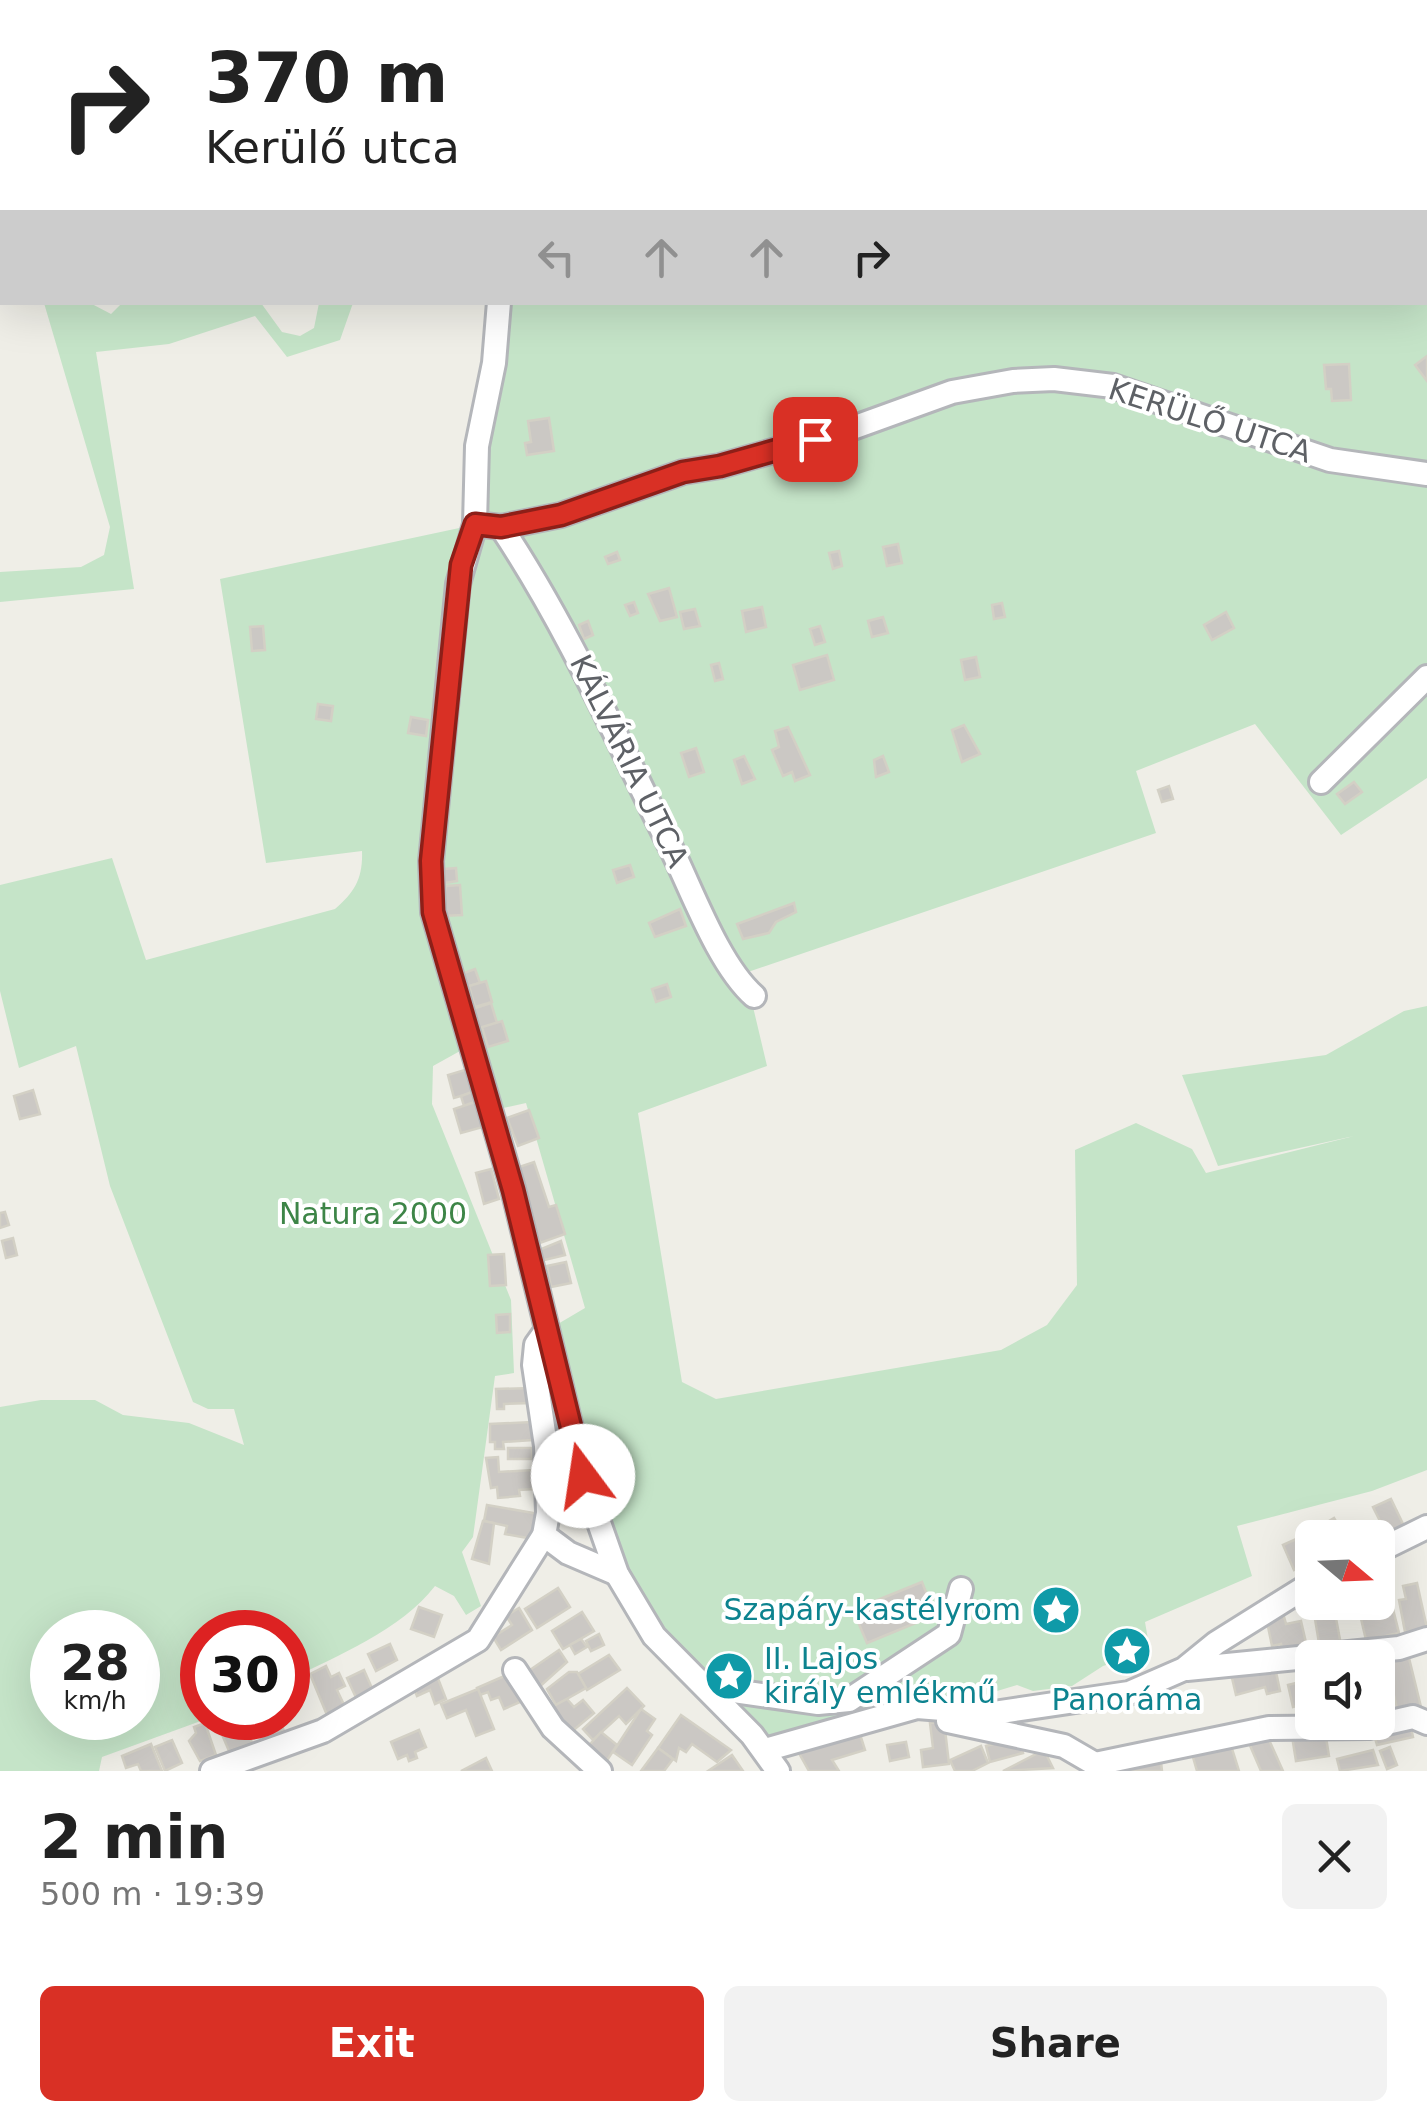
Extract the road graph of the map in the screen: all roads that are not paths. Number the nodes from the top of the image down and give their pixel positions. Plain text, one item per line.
1 (499, 305) edge
2 (1427, 474) edge
3 (475, 524) junction
4 (501, 527) junction
5 (1427, 677) edge
6 (1320, 782) dead end
7 (754, 996) dead end
8 (546, 1331) junction
9 (1427, 1527) edge
10 (544, 1535) junction
11 (1395, 1543) edge
12 (617, 1574) junction
13 (961, 1589) dead end
14 (1295, 1593) edge
15 (1427, 1640) edge
16 (1184, 1669) junction
17 (515, 1670) dead end
18 (706, 1687) junction
19 (912, 1709) junction
20 (1427, 1723) edge
21 (764, 1750) junction
22 (1096, 1767) edge
23 (212, 1771) edge
24 (600, 1771) edge
25 (778, 1771) edge

1 - 3 street
2 - 4 street, KERÜLŐ UTCA
3 - 4 street, KERÜLŐ UTCA
3 - 8 street
4 - 7 street, KÁLVÁRIA UTCA
5 - 6 street
8 - 10 street
8 - 12 street
9 - 11 street
10 - 12 street
10 - 23 street
12 - 18 street
13 - 18 street
14 - 16 street
15 - 16 street
16 - 19 street
17 - 24 street
18 - 21 street
19 - 21 street
19 - 22 street
20 - 22 street
21 - 25 street

